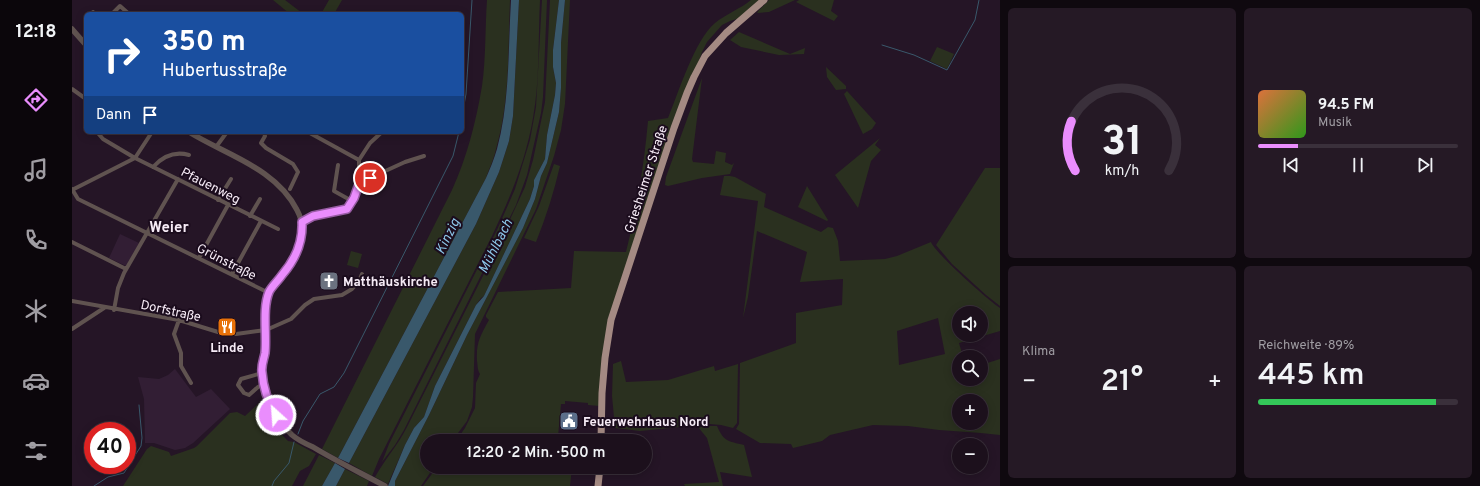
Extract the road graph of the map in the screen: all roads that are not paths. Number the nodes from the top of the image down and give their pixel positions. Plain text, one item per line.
1 (764, 0) edge
2 (114, 12) edge
3 (127, 12) edge
4 (72, 28) edge
5 (84, 43) edge
6 (72, 90) edge
7 (84, 98) edge
8 (99, 134) edge
9 (151, 134) edge
10 (193, 134) edge
11 (226, 134) edge
12 (264, 134) edge
13 (312, 134) edge
14 (380, 134) edge
15 (216, 147) junction
16 (189, 155) dead end
17 (424, 156) dead end
18 (135, 158) junction
19 (359, 160) junction
20 (338, 165) dead end
21 (153, 167) junction
22 (178, 179) junction
23 (231, 179) dead end
24 (359, 184) junction
25 (72, 189) edge
26 (290, 189) dead end
27 (260, 199) dead end
28 (218, 200) junction
29 (352, 201) junction
30 (228, 205) junction
31 (250, 216) junction
32 (261, 221) junction
33 (302, 222) junction
34 (278, 229) dead end
35 (148, 233) junction
36 (72, 242) edge
37 (199, 258) junction
38 (126, 269) junction
39 (232, 274) junction
40 (362, 274) dead end
41 (269, 293) junction
42 (72, 301) edge
43 (104, 308) junction
44 (114, 310) junction
45 (179, 320) junction
46 (72, 329) edge
47 (266, 330) junction
48 (262, 373) junction
49 (191, 383) dead end
50 (264, 384) junction
51 (601, 434) edge
52 (599, 474) edge
53 (383, 485) edge
54 (598, 486) edge

1 - 51 main road, Griesheimer Straße
2 - 3 street
4 - 5 street
6 - 7 street
8 - 18 street, Pfauenweg
9 - 18 street
10 - 15 street
11 - 15 street
12 - 26 street
13 - 19 street
14 - 19 street
15 - 33 street
16 - 21 street
17 - 24 street
18 - 21 street, Pfauenweg
18 - 25 street
19 - 24 street
20 - 29 street
21 - 22 street, Pfauenweg
22 - 28 street, Pfauenweg
22 - 35 street
23 - 28 street
24 - 29 street
25 - 35 street, Grünstraße
27 - 31 street
28 - 30 street, Pfauenweg
29 - 33 street
30 - 31 street, Pfauenweg
30 - 37 street
31 - 32 street, Pfauenweg
32 - 34 street, Pfauenweg
32 - 39 street
33 - 41 street
35 - 37 street, Grünstraße
35 - 38 street
36 - 38 street
37 - 39 street, Grünstraße
38 - 44 street
39 - 41 street, Grünstraße
40 - 47 street, Dorfstraße
41 - 47 street
42 - 43 street, Dorfstraße
43 - 44 street, Dorfstraße
43 - 46 street
44 - 45 street, Dorfstraße
45 - 47 street, Dorfstraße
45 - 49 street
47 - 48 street
48 - 50 street
48 - 50 street
50 - 53 street
52 - 54 main road

